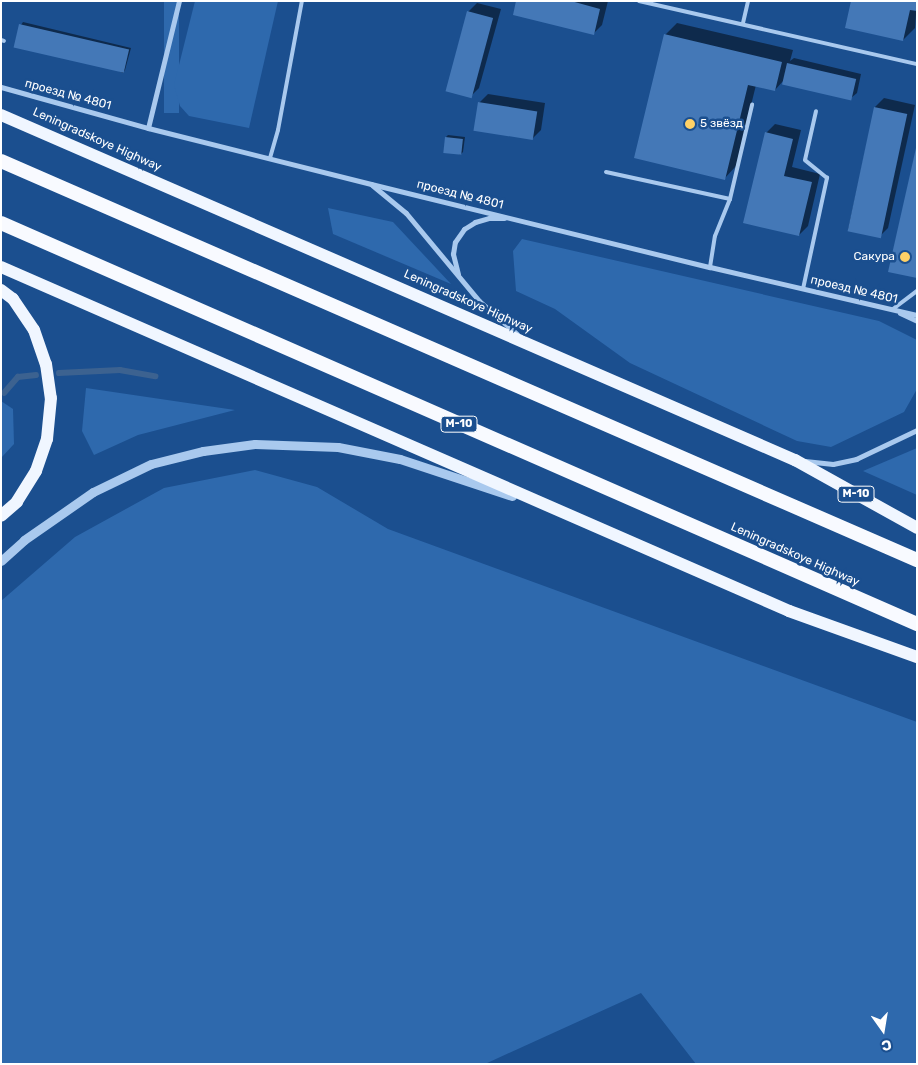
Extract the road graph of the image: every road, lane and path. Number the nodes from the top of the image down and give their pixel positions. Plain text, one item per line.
1 (179, 1) edge
2 (302, 1) edge
3 (639, 1) edge
4 (748, 1) edge
5 (743, 23) junction
6 (917, 64) edge
7 (1, 87) edge
8 (752, 105) dead end
9 (816, 110) dead end
10 (1, 115) edge
11 (148, 128) junction
12 (270, 158) junction
13 (1, 161) edge
14 (606, 172) dead end
15 (371, 184) junction
16 (730, 199) junction
17 (515, 219) junction
18 (1, 223) edge
19 (1, 267) edge
20 (710, 267) junction
21 (459, 277) junction
22 (803, 289) junction
23 (1, 290) edge
24 (917, 290) edge
25 (893, 309) junction
26 (917, 315) edge
27 (917, 322) edge
28 (529, 345) junction
29 (917, 430) edge
30 (795, 460) junction
31 (1, 516) edge
32 (574, 516) junction
33 (917, 528) edge
34 (917, 560) edge
35 (1, 561) edge
36 (917, 624) edge
37 (917, 657) edge

1 - 11 street
2 - 12 lane
3 - 5 lane
4 - 5 lane
5 - 6 lane
7 - 11 street, проезд № 4801
8 - 16 lane
9 - 22 lane
10 - 28 main road, Leningradskoye Highway / М-10
11 - 12 street, проезд № 4801
12 - 15 street, проезд № 4801
13 - 34 highway
14 - 16 lane
15 - 17 street, проезд № 4801
15 - 21 street
16 - 20 lane
17 - 20 street, проезд № 4801
17 - 21 street
18 - 36 highway, Leningradskoye Highway / М-10
19 - 32 main road
20 - 22 street, проезд № 4801
21 - 28 street
22 - 25 street, проезд № 4801
23 - 31 main road
24 - 25 lane
25 - 26 street, проезд № 4801
25 - 27 street
28 - 30 main road, Leningradskoye Highway / М-10
29 - 30 street
30 - 33 main road, Leningradskoye Highway / М-10
32 - 35 street
32 - 37 main road

